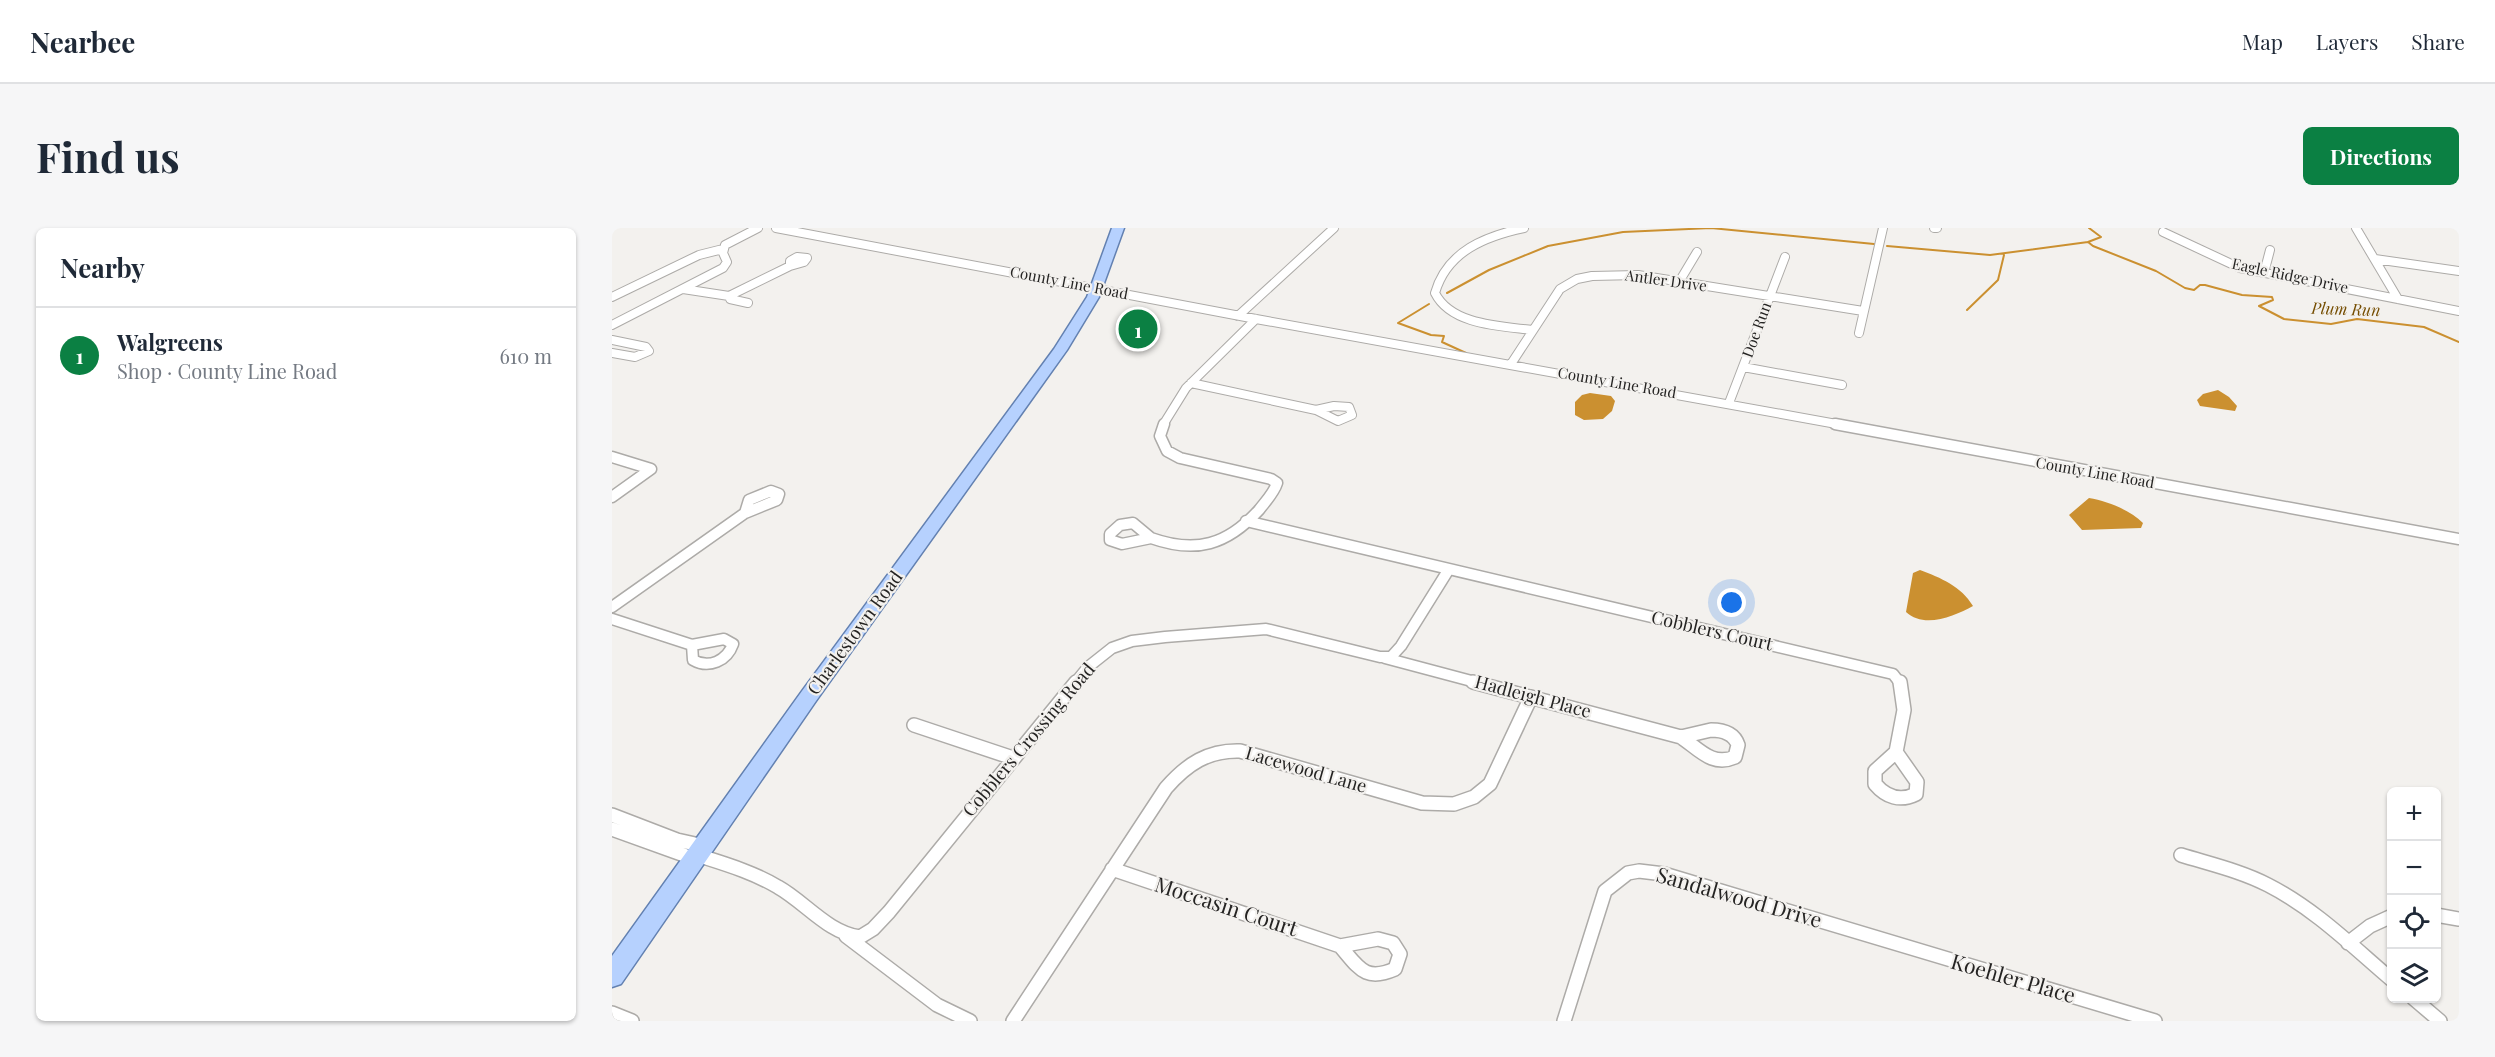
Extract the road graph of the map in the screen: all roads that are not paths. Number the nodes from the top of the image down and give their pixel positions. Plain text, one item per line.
1 (758, 228) edge
2 (776, 228) edge
3 (1118, 228) edge
4 (1334, 228) edge
5 (1524, 228) edge
6 (1883, 228) edge
7 (2356, 228) edge
8 (2163, 232) dead end
9 (723, 249) junction
10 (2270, 250) dead end
11 (1696, 252) dead end
12 (1785, 257) dead end
13 (2375, 260) junction
14 (790, 266) dead end
15 (2459, 271) edge
16 (2264, 273) junction
17 (1679, 282) junction
18 (1095, 288) junction
19 (683, 289) junction
20 (729, 296) junction
21 (1770, 296) junction
22 (612, 297) edge
23 (2398, 299) junction
24 (748, 303) dead end
25 (2459, 311) edge
26 (1863, 312) junction
27 (1238, 315) junction
28 (1256, 319) junction
29 (612, 325) edge
30 (1532, 330) junction
31 (1859, 333) dead end
32 (612, 339) edge
33 (612, 353) edge
34 (1511, 364) junction
35 (1743, 367) junction
36 (1191, 383) junction
37 (1842, 385) dead end
38 (1729, 403) junction
39 (1316, 410) dead end
40 (612, 457) edge
41 (612, 497) edge
42 (745, 513) dead end
43 (1246, 521) junction
44 (1151, 538) dead end
45 (2459, 539) edge
46 (1449, 570) junction
47 (612, 607) edge
48 (612, 619) edge
49 (692, 645) dead end
50 (1385, 658) junction
51 (1531, 697) junction
52 (915, 725) dead end
53 (1682, 737) dead end
54 (1896, 752) dead end
55 (1013, 758) junction
56 (612, 815) edge
57 (612, 829) edge
58 (698, 853) junction
59 (2181, 855) dead end
60 (1112, 869) junction
61 (2441, 916) edge
62 (2387, 918) edge
63 (2459, 919) edge
64 (826, 921) junction
65 (2348, 943) junction
66 (1340, 946) dead end
67 (1905, 947) joint
68 (612, 976) edge
69 (2387, 977) edge
70 (2418, 1003) edge
71 (612, 1013) edge
72 (1566, 1020) edge
73 (632, 1021) edge
74 (970, 1021) edge
75 (1013, 1021) edge
76 (2155, 1021) edge
77 (2440, 1021) edge

1 - 9 street
2 - 18 street, County Line Road
3 - 18 main road, Charlestown Road
4 - 27 street
5 - 30 street
6 - 26 street
7 - 13 street
8 - 16 street, Eagle Ridge Drive
9 - 19 street
9 - 22 street
10 - 16 street
11 - 17 street
12 - 21 street, Doe Run
13 - 15 street
13 - 23 street
14 - 20 street
16 - 23 street, Eagle Ridge Drive
17 - 21 street, Antler Drive
17 - 30 street, Antler Drive
18 - 27 street, County Line Road
18 - 58 main road, Charlestown Road
19 - 20 street
19 - 29 street
20 - 24 street
21 - 26 street, Antler Drive
21 - 35 street, Doe Run
23 - 25 street, Eagle Ridge Drive
26 - 31 street
27 - 28 street, County Line Road
28 - 34 street, County Line Road
28 - 36 street
30 - 34 street, Antler Drive
32 - 33 street
34 - 38 street, County Line Road
35 - 37 street
35 - 38 street, Doe Run
36 - 39 street
36 - 43 street
38 - 45 street, County Line Road
40 - 41 street
42 - 47 street
43 - 44 street
43 - 46 street
46 - 50 street
46 - 54 street, Cobblers Court
48 - 49 street
50 - 51 street, Hadleigh Place
50 - 55 street, Cobblers Crossing Road
51 - 53 street, Hadleigh Place
51 - 60 street, Lacewood Lane
52 - 55 street
55 - 64 street, Cobblers Crossing Road
56 - 58 street
57 - 58 street
58 - 64 street, Cobblers Crossing Road
58 - 68 main road, Charlestown Road
59 - 65 street
60 - 66 street, Moccasin Court
60 - 75 street, Lacewood Lane
61 - 63 street
62 - 65 street
64 - 74 street
65 - 69 street
67 - 72 street, Sandalwood Drive
67 - 76 street, Koehler Place
70 - 77 street
71 - 73 street

